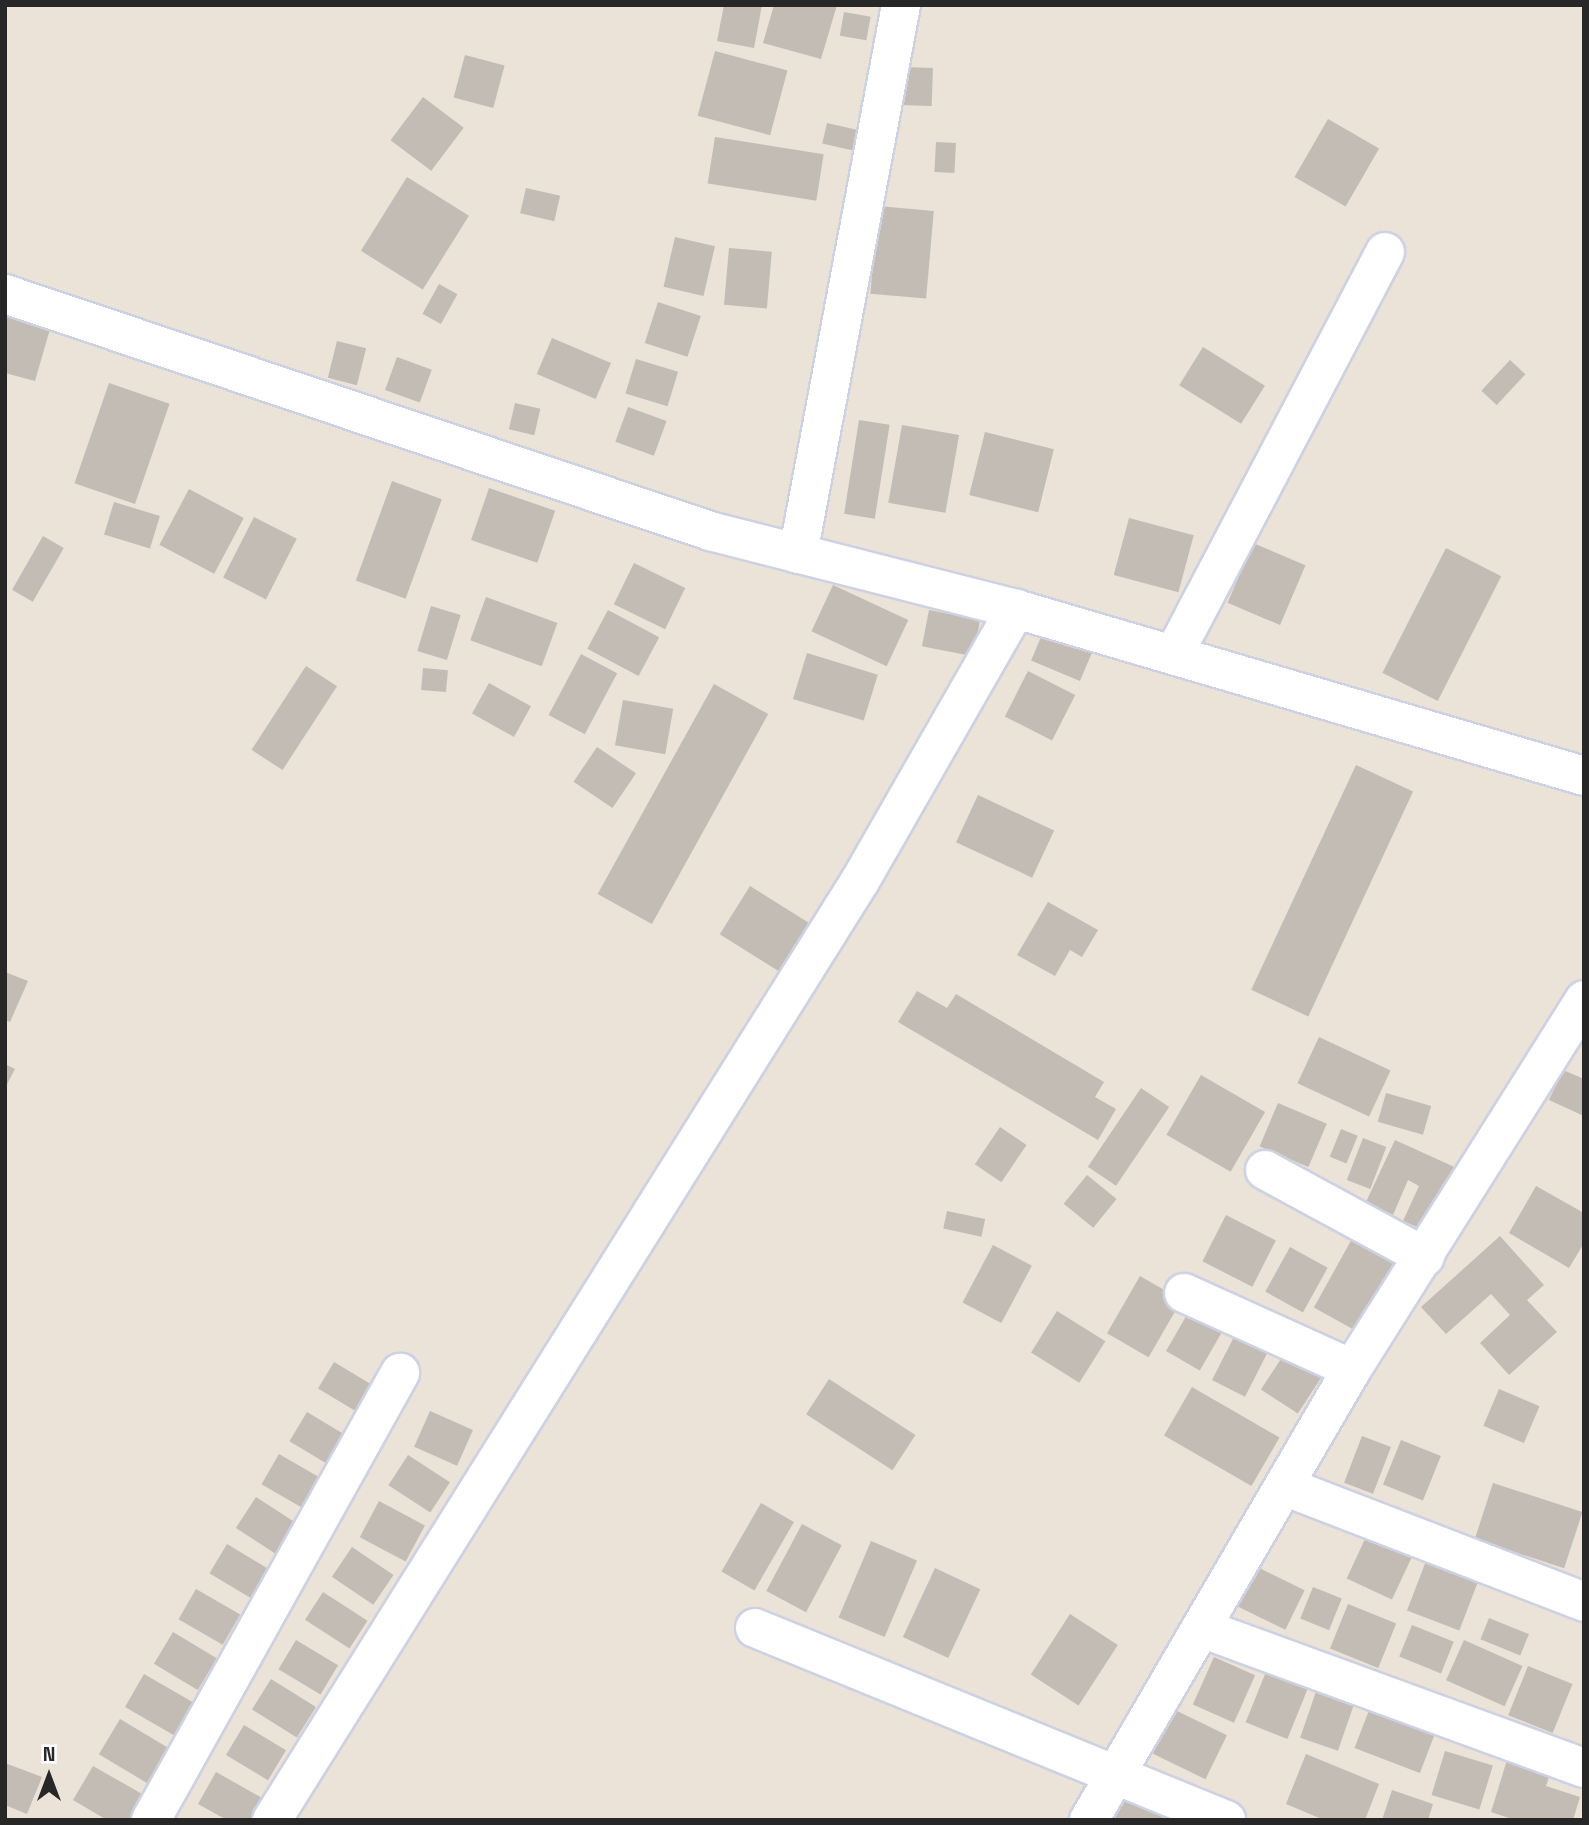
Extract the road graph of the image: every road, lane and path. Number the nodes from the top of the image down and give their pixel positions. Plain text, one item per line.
1 (901, 5) edge
2 (1385, 252) dead end
3 (5, 294) edge
4 (798, 554) junction
5 (1016, 609) junction
6 (1174, 654) junction
7 (1584, 776) edge
8 (1584, 1000) edge
9 (1265, 1170) dead end
10 (1425, 1257) junction
11 (1184, 1293) dead end
12 (1352, 1369) junction
13 (400, 1373) dead end
14 (1284, 1486) junction
15 (1584, 1602) edge
16 (755, 1628) dead end
17 (1201, 1628) junction
18 (1584, 1768) edge
19 (1114, 1778) junction
20 (151, 1820) edge
21 (272, 1820) edge
22 (1089, 1820) edge
23 (1226, 1820) edge

1 - 4 street
2 - 6 street
3 - 4 street
4 - 5 street
5 - 6 street
5 - 21 street
6 - 7 street
8 - 10 street
9 - 10 street
10 - 12 street
11 - 12 street
12 - 14 street
13 - 20 street
14 - 15 street
14 - 17 street
16 - 19 street
17 - 18 street
17 - 19 street
19 - 22 street
19 - 23 street

